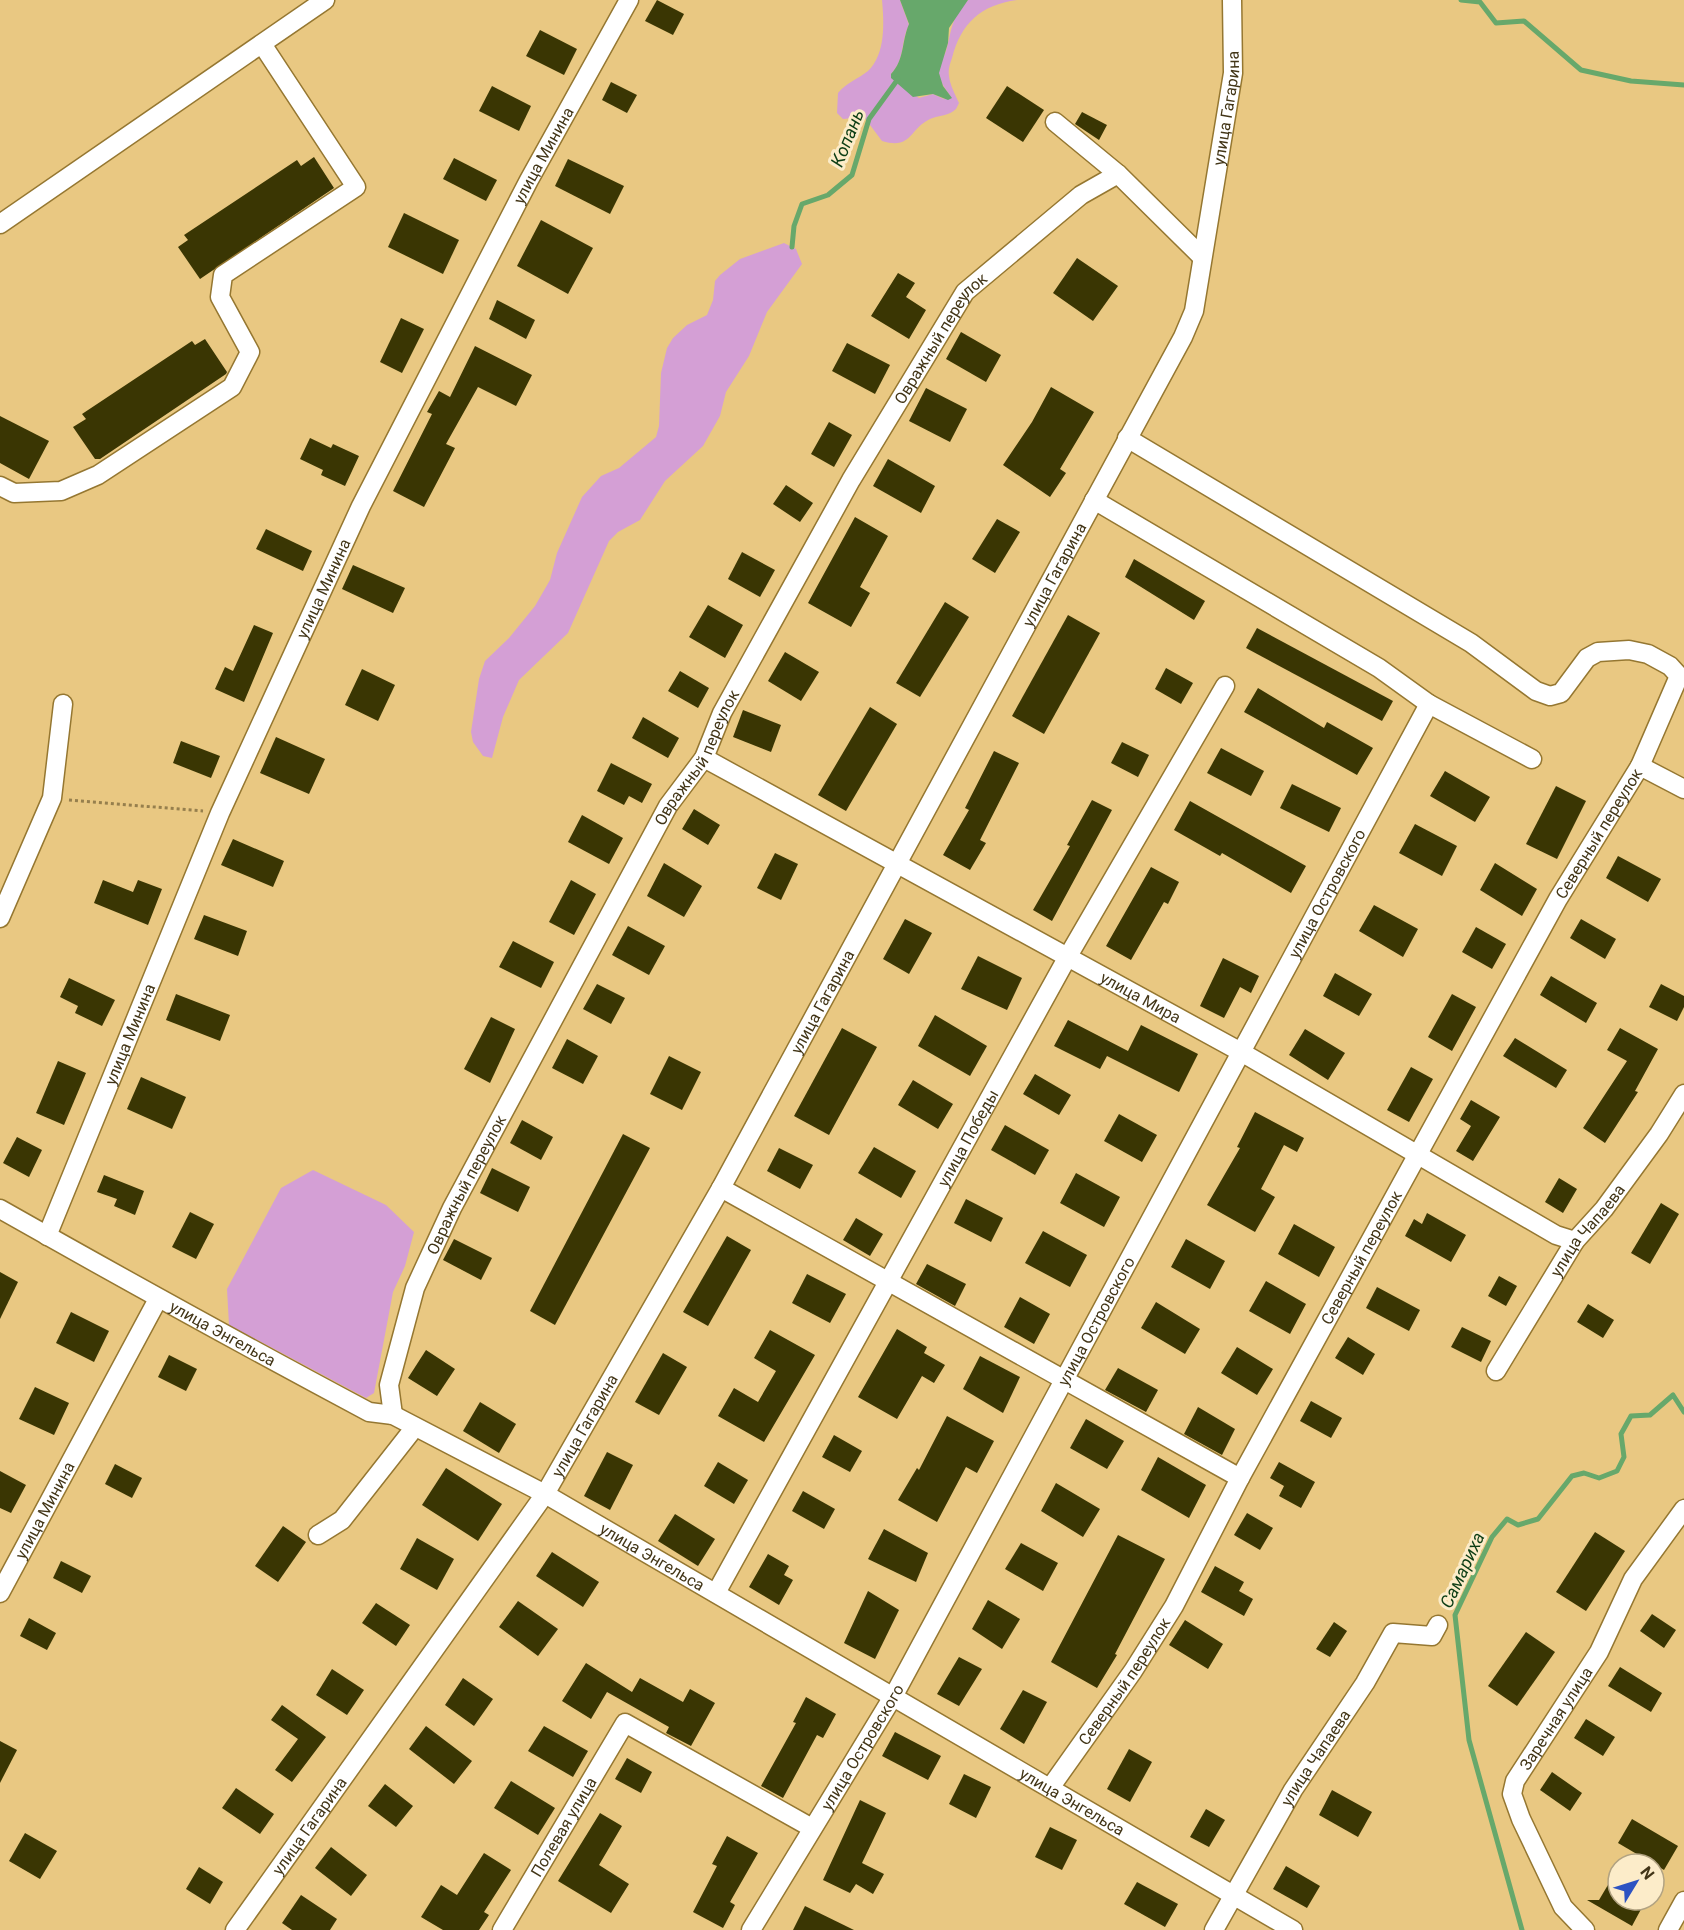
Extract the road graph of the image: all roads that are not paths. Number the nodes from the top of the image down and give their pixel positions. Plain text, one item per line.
1 (325, 0) edge
2 (629, 0) edge
3 (1232, 0) edge
4 (262, 44) junction
5 (1054, 122) dead end
6 (1118, 174) junction
7 (0, 224) edge
8 (1202, 257) junction
9 (1127, 438) junction
10 (0, 486) edge
11 (1094, 500) junction
12 (1225, 686) dead end
13 (63, 704) dead end
14 (1430, 704) junction
15 (704, 758) junction
16 (1532, 759) dead end
17 (1640, 765) junction
18 (1684, 789) edge
19 (897, 865) junction
20 (0, 918) edge
21 (1067, 958) junction
22 (1241, 1052) junction
23 (1684, 1094) edge
24 (1419, 1155) junction
25 (722, 1188) junction
26 (0, 1209) edge
27 (47, 1236) junction
28 (1575, 1241) junction
29 (889, 1279) junction
30 (158, 1299) junction
31 (1496, 1371) dead end
32 (1064, 1380) junction
33 (393, 1415) junction
34 (415, 1427) junction
35 (1240, 1478) junction
36 (545, 1494) junction
37 (1684, 1509) edge
38 (318, 1535) dead end
39 (0, 1593) edge
40 (716, 1593) junction
41 (1438, 1625) dead end
42 (894, 1695) junction
43 (1050, 1788) junction
44 (812, 1828) junction
45 (1232, 1896) junction
46 (1684, 1901) edge
47 (235, 1930) edge
48 (502, 1930) edge
49 (751, 1930) edge
50 (1214, 1930) edge
51 (1293, 1930) edge
52 (1585, 1930) edge
53 (1668, 1930) edge

1 - 4 street
2 - 27 street, улица Минина
3 - 8 street, улица Гагарина
4 - 7 street
4 - 10 street
5 - 6 street
6 - 8 street
6 - 15 street, Овражный переулок
8 - 9 street, улица Гагарина
9 - 11 street, улица Гагарина
9 - 17 street
11 - 14 street
11 - 19 street, улица Гагарина
12 - 21 street, улица Победы
13 - 20 street
14 - 16 street
14 - 22 street, улица Островского
15 - 19 street, улица Мира
15 - 33 street, Овражный переулок
17 - 18 street, Северный переулок
17 - 24 street, Северный переулок
19 - 21 street, улица Мира
19 - 25 street, улица Гагарина
21 - 22 street, улица Мира
21 - 29 street, улица Победы
22 - 24 street, улица Мира
22 - 32 street, улица Островского
23 - 28 street, улица Чапаева
24 - 28 street, улица Мира
24 - 35 street, Северный переулок
25 - 29 street
25 - 36 street, улица Гагарина
26 - 27 street, улица Энгельса
27 - 30 street, улица Энгельса
28 - 31 street, улица Чапаева
29 - 32 street
29 - 40 street, улица Победы
30 - 33 street, улица Энгельса
30 - 39 street, улица Минина
32 - 35 street
32 - 42 street, улица Островского
33 - 34 street, улица Энгельса
34 - 36 street, улица Энгельса
34 - 38 street
35 - 43 street, Северный переулок
36 - 40 street, улица Энгельса
36 - 47 street, улица Гагарина
37 - 52 street, Заречная улица
40 - 42 street, улица Энгельса
41 - 45 street, улица Чапаева
42 - 43 street, улица Энгельса
42 - 44 street, улица Островского
43 - 45 street, улица Энгельса
44 - 48 street, Полевая улица
44 - 49 street, улица Островского
45 - 50 street, улица Чапаева
45 - 51 street, улица Энгельса
46 - 53 street

